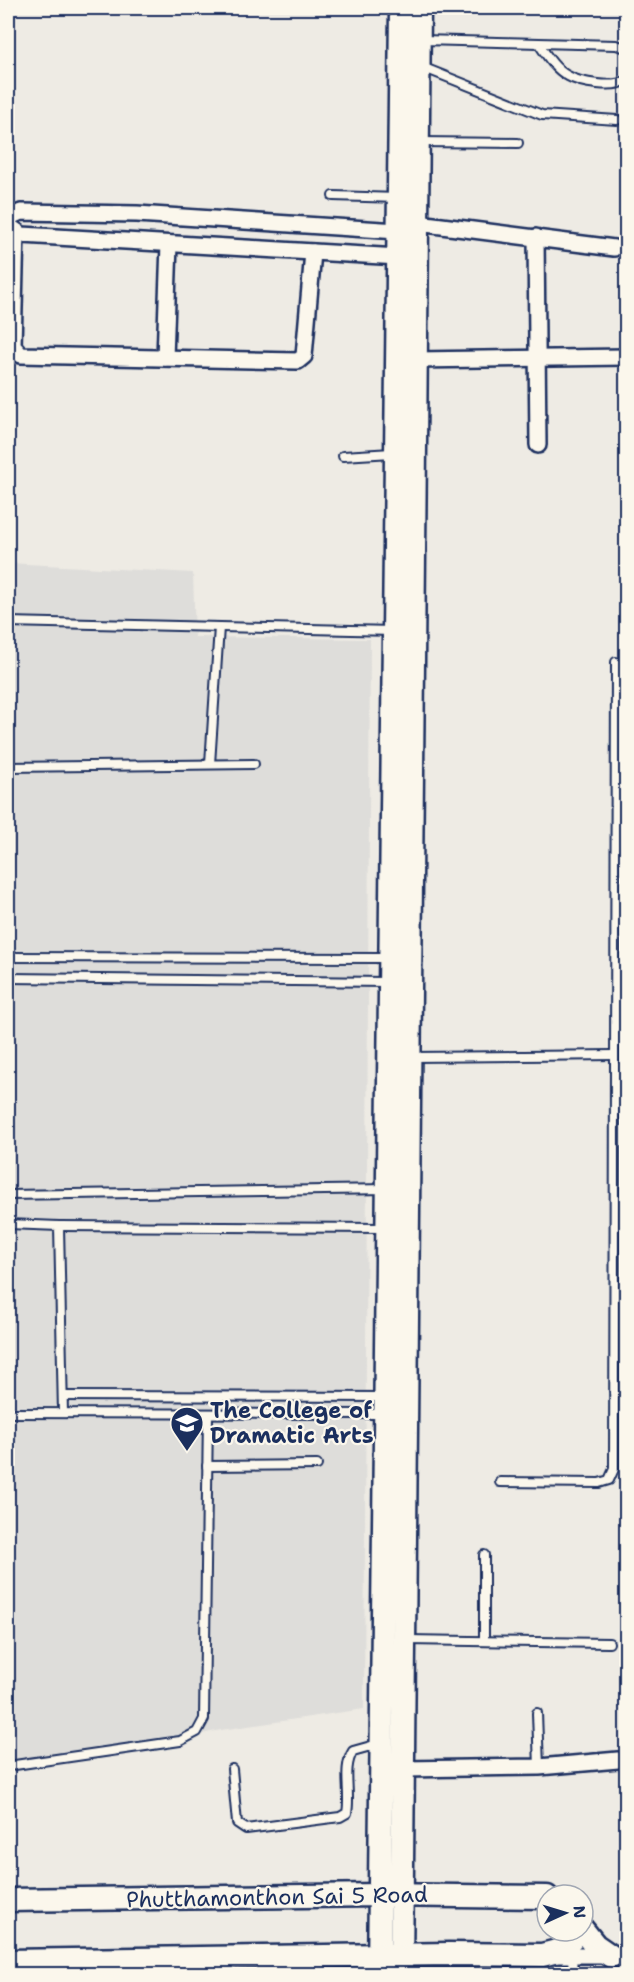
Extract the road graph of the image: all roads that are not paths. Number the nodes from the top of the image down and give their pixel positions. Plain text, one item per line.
1 (401, 8) edge
2 (418, 8) edge
3 (418, 40) junction
4 (539, 44) junction
5 (627, 48) edge
6 (418, 65) junction
7 (627, 80) edge
8 (616, 120) dead end
9 (418, 142) junction
10 (518, 143) dead end
11 (333, 196) dead end
12 (399, 198) junction
13 (10, 225) edge
14 (408, 227) junction
15 (536, 237) junction
16 (169, 244) junction
17 (614, 248) dead end
18 (313, 252) junction
19 (399, 257) junction
20 (627, 357) edge
21 (165, 358) junction
22 (537, 358) junction
23 (416, 360) junction
24 (538, 445) dead end
25 (397, 453) junction
26 (343, 456) dead end
27 (8, 622) edge
28 (219, 627) junction
29 (393, 632) junction
30 (616, 662) dead end
31 (210, 764) junction
32 (254, 764) dead end
33 (8, 767) edge
34 (8, 957) edge
35 (400, 958) junction
36 (8, 978) edge
37 (400, 982) junction
38 (615, 1055) junction
39 (409, 1057) junction
40 (390, 1190) junction
41 (8, 1195) edge
42 (8, 1224) edge
43 (59, 1226) junction
44 (389, 1228) junction
45 (63, 1396) junction
46 (8, 1413) edge
47 (63, 1413) junction
48 (391, 1413) junction
49 (208, 1415) junction
50 (317, 1465) dead end
51 (207, 1466) junction
52 (500, 1482) dead end
53 (484, 1555) dead end
54 (406, 1640) junction
55 (484, 1641) junction
56 (609, 1643) dead end
57 (537, 1713) dead end
58 (383, 1743) junction
59 (618, 1761) dead end
60 (8, 1766) edge
61 (539, 1767) junction
62 (232, 1769) dead end
63 (404, 1769) junction
64 (391, 1895) junction
65 (535, 1897) edge
66 (8, 1900) edge
67 (568, 1943) edge
68 (593, 1943) edge
69 (542, 1955) junction
70 (619, 1955) edge
71 (572, 1956) junction
72 (8, 1961) edge
73 (390, 1965) edge
74 (573, 1974) edge

1 - 12 main road
2 - 3 main road
3 - 4 lane
3 - 6 main road
4 - 5 lane
4 - 7 lane
6 - 8 lane
6 - 9 main road
9 - 10 lane
9 - 14 main road
11 - 12 lane
12 - 14 main road
13 - 14 street
13 - 16 street
13 - 21 street
14 - 15 street
14 - 19 main road
14 - 23 main road
15 - 17 street
15 - 22 street
16 - 18 street
16 - 21 street
18 - 19 street
18 - 21 street
19 - 25 main road
20 - 22 street
22 - 23 street
22 - 24 street
23 - 35 main road
25 - 26 lane
25 - 29 main road
27 - 28 lane
28 - 29 lane
28 - 31 lane
29 - 35 main road
30 - 38 lane
31 - 32 lane
31 - 33 lane
34 - 35 lane
35 - 37 main road
36 - 37 lane
37 - 39 main road
37 - 40 main road
38 - 39 lane
38 - 52 lane
39 - 48 main road
40 - 41 lane
40 - 44 main road
42 - 43 lane
43 - 44 lane
43 - 45 lane
44 - 48 main road
45 - 47 lane
45 - 48 lane
46 - 47 lane
47 - 49 lane
48 - 49 lane
48 - 54 main road
48 - 58 main road
49 - 51 lane
50 - 51 lane
51 - 60 lane
53 - 55 lane
54 - 55 lane
54 - 63 main road
55 - 56 lane
57 - 61 lane
58 - 62 lane
58 - 64 main road
59 - 61 street
61 - 63 street
63 - 64 main road
64 - 65 main road, Phutthamonthon Sai 5 Road
64 - 66 main road, Phutthamonthon Sai 5 Road
64 - 73 main road
67 - 69 main road
68 - 70 main road
69 - 71 street
69 - 73 main road
70 - 71 street
71 - 74 lane
72 - 73 main road

